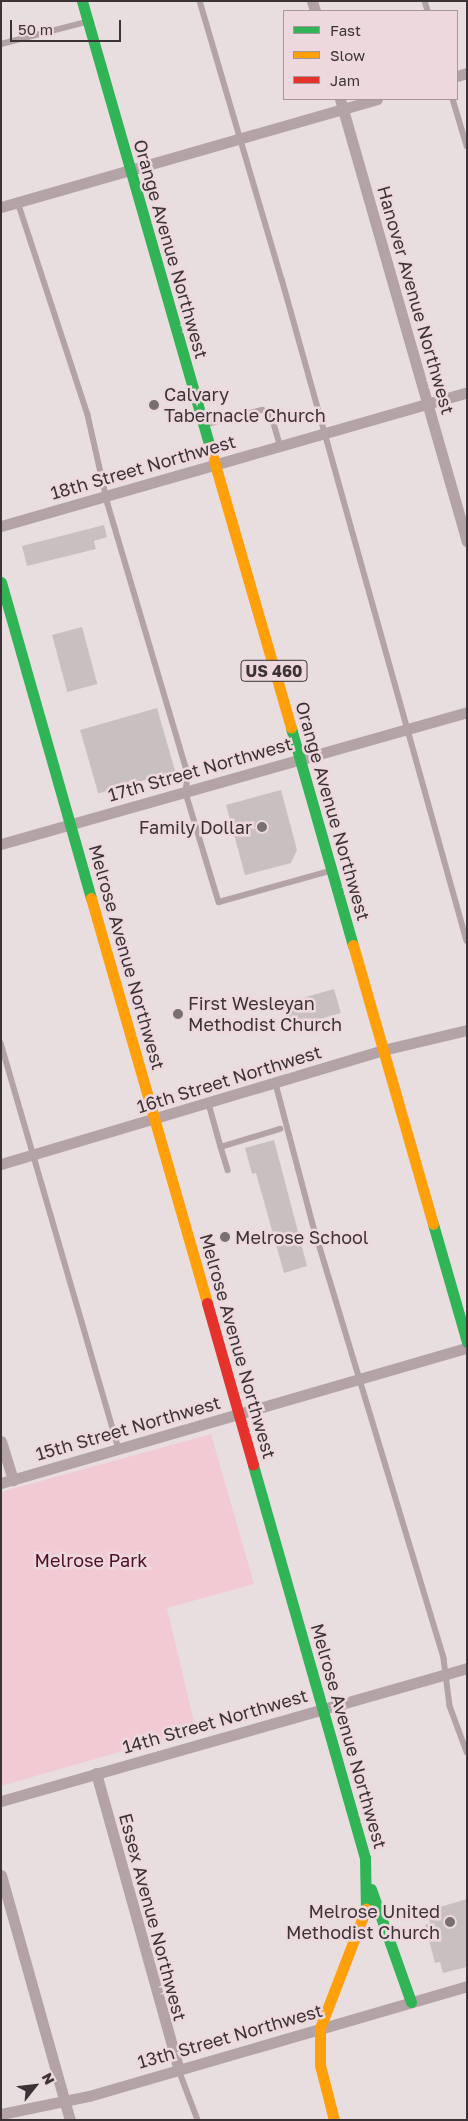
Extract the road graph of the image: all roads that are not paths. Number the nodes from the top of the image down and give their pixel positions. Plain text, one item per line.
1 (82, 1) edge
2 (200, 1) edge
3 (88, 22) junction
4 (2, 43) edge
5 (369, 100) edge
6 (453, 100) edge
7 (341, 104) edge
8 (239, 139) junction
9 (467, 146) edge
10 (130, 170) junction
11 (18, 202) junction
12 (1, 207) edge
13 (467, 392) edge
14 (427, 404) junction
15 (205, 425) junction
16 (322, 433) junction
17 (280, 445) junction
18 (215, 464) junction
19 (106, 496) junction
20 (1, 526) edge
21 (467, 541) edge
22 (1, 582) edge
23 (467, 712) edge
24 (407, 729) junction
25 (300, 758) junction
26 (186, 793) junction
27 (71, 825) junction
28 (1, 844) edge
29 (332, 871) junction
30 (467, 941) edge
31 (467, 1030) edge
32 (1, 1043) edge
33 (383, 1050) junction
34 (276, 1084) junction
35 (209, 1104) junction
36 (155, 1120) junction
37 (280, 1129) dead end
38 (221, 1147) junction
39 (34, 1154) junction
40 (1, 1164) edge
41 (228, 1170) dead end
42 (467, 1342) edge
43 (467, 1348) edge
44 (360, 1381) junction
45 (239, 1414) junction
46 (1, 1441) edge
47 (119, 1448) junction
48 (13, 1480) junction
49 (1, 1483) edge
50 (467, 1668) edge
51 (447, 1674) junction
52 (323, 1708) junction
53 (467, 1752) edge
54 (96, 1773) junction
55 (1, 1801) edge
56 (1, 1875) edge
57 (368, 1882) junction
58 (467, 1986) edge
59 (411, 2002) junction
60 (320, 2028) junction
61 (179, 2070) junction
62 (65, 2101) junction
63 (1, 2114) edge
64 (70, 2120) edge
65 (198, 2120) edge
66 (334, 2120) edge

1 - 3 street, Orange Avenue Northwest / US 460
2 - 8 lane
3 - 4 lane
3 - 10 street, Orange Avenue Northwest / US 460
5 - 7 street
6 - 9 lane
7 - 8 street
7 - 14 street, Hanover Avenue Northwest
8 - 10 street
8 - 16 lane
10 - 11 street
10 - 15 street, Orange Avenue Northwest / US 460
11 - 12 street
11 - 19 lane
13 - 14 street, 18th Street Northwest
14 - 16 street, 18th Street Northwest
14 - 21 street, Hanover Avenue Northwest
15 - 17 lane
15 - 18 street, Orange Avenue Northwest / US 460
16 - 17 street, 18th Street Northwest
16 - 24 lane
17 - 18 street, 18th Street Northwest
18 - 19 street, 18th Street Northwest
18 - 25 street, Orange Avenue Northwest / US 460
19 - 20 street, 18th Street Northwest
19 - 26 lane
22 - 27 street, Melrose Avenue Northwest
23 - 24 street, 17th Street Northwest
24 - 25 street, 17th Street Northwest
24 - 30 lane
25 - 26 street, 17th Street Northwest
25 - 29 street, Orange Avenue Northwest / US 460
26 - 27 street, 17th Street Northwest
26 - 29 lane
27 - 28 street, 17th Street Northwest
27 - 36 street, Melrose Avenue Northwest
29 - 33 street, Orange Avenue Northwest / US 460
31 - 33 street, 16th Street Northwest
32 - 39 lane
33 - 34 street, 16th Street Northwest
33 - 42 street, Orange Avenue Northwest / US 460
34 - 35 street, 16th Street Northwest
34 - 44 lane
35 - 36 street, 16th Street Northwest
35 - 38 lane
36 - 39 street, 16th Street Northwest
36 - 45 street, Melrose Avenue Northwest
37 - 38 lane
38 - 41 lane
39 - 40 street, 16th Street Northwest
39 - 47 lane
43 - 44 street, 15th Street Northwest
44 - 45 street, 15th Street Northwest
44 - 51 lane
45 - 47 street, 15th Street Northwest
45 - 52 street, Melrose Avenue Northwest
46 - 48 street
47 - 48 street, 15th Street Northwest
48 - 49 street, 15th Street Northwest
50 - 51 street, 14th Street Northwest
51 - 52 street, 14th Street Northwest
51 - 53 lane
52 - 54 street, 14th Street Northwest
52 - 57 street, Melrose Avenue Northwest
54 - 55 street, 14th Street Northwest
54 - 61 street, Essex Avenue Northwest
56 - 62 street
57 - 59 street
57 - 60 street, Melrose Avenue Northwest
58 - 59 street, 13th Street Northwest
59 - 60 street, 13th Street Northwest
60 - 61 street, 13th Street Northwest
60 - 66 street, Melrose Avenue Northwest
61 - 62 street, 13th Street Northwest
61 - 65 lane
62 - 63 street, 13th Street Northwest
62 - 64 street

